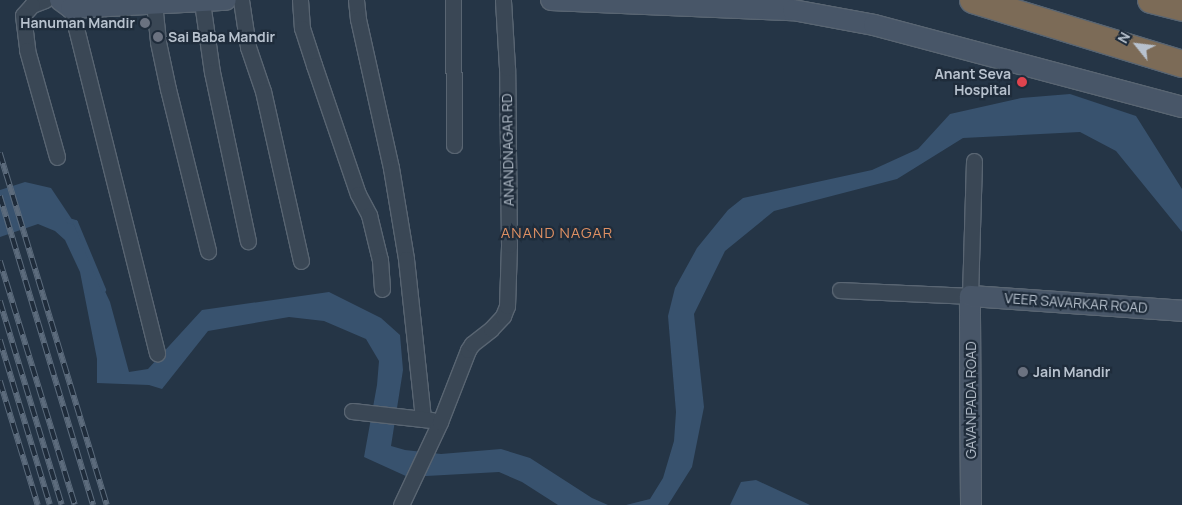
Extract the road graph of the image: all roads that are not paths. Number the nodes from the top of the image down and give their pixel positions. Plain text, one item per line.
1 (45, 0) edge
2 (226, 0) edge
3 (241, 0) edge
4 (300, 0) edge
5 (356, 0) edge
6 (453, 0) edge
7 (503, 0) edge
8 (551, 0) edge
9 (973, 0) edge
10 (1151, 0) edge
11 (202, 2) junction
12 (154, 3) junction
13 (66, 4) edge
14 (1182, 8) edge
15 (1182, 64) edge
16 (1180, 107) edge
17 (454, 145) dead end
18 (57, 157) dead end
19 (974, 161) dead end
20 (248, 241) dead end
21 (208, 250) dead end
22 (301, 261) dead end
23 (382, 289) dead end
24 (840, 290) dead end
25 (970, 296) junction
26 (1182, 310) edge
27 (157, 352) dead end
28 (352, 411) dead end
29 (423, 419) junction
30 (440, 422) junction
31 (401, 505) edge
32 (971, 505) edge

1 - 18 street
2 - 11 street
3 - 22 street
4 - 23 street
5 - 29 street
6 - 17 street
7 - 30 street, ANANDNAGAR RD
8 - 16 street
9 - 15 highway
10 - 14 highway
11 - 12 street
11 - 20 street
12 - 13 street
12 - 21 street
13 - 27 street
19 - 25 street
24 - 25 street
25 - 26 street, VEER SAVARKAR ROAD
25 - 32 street, GAVANPADA ROAD
28 - 29 street
29 - 30 street
30 - 31 street, ANANDNAGAR RD

